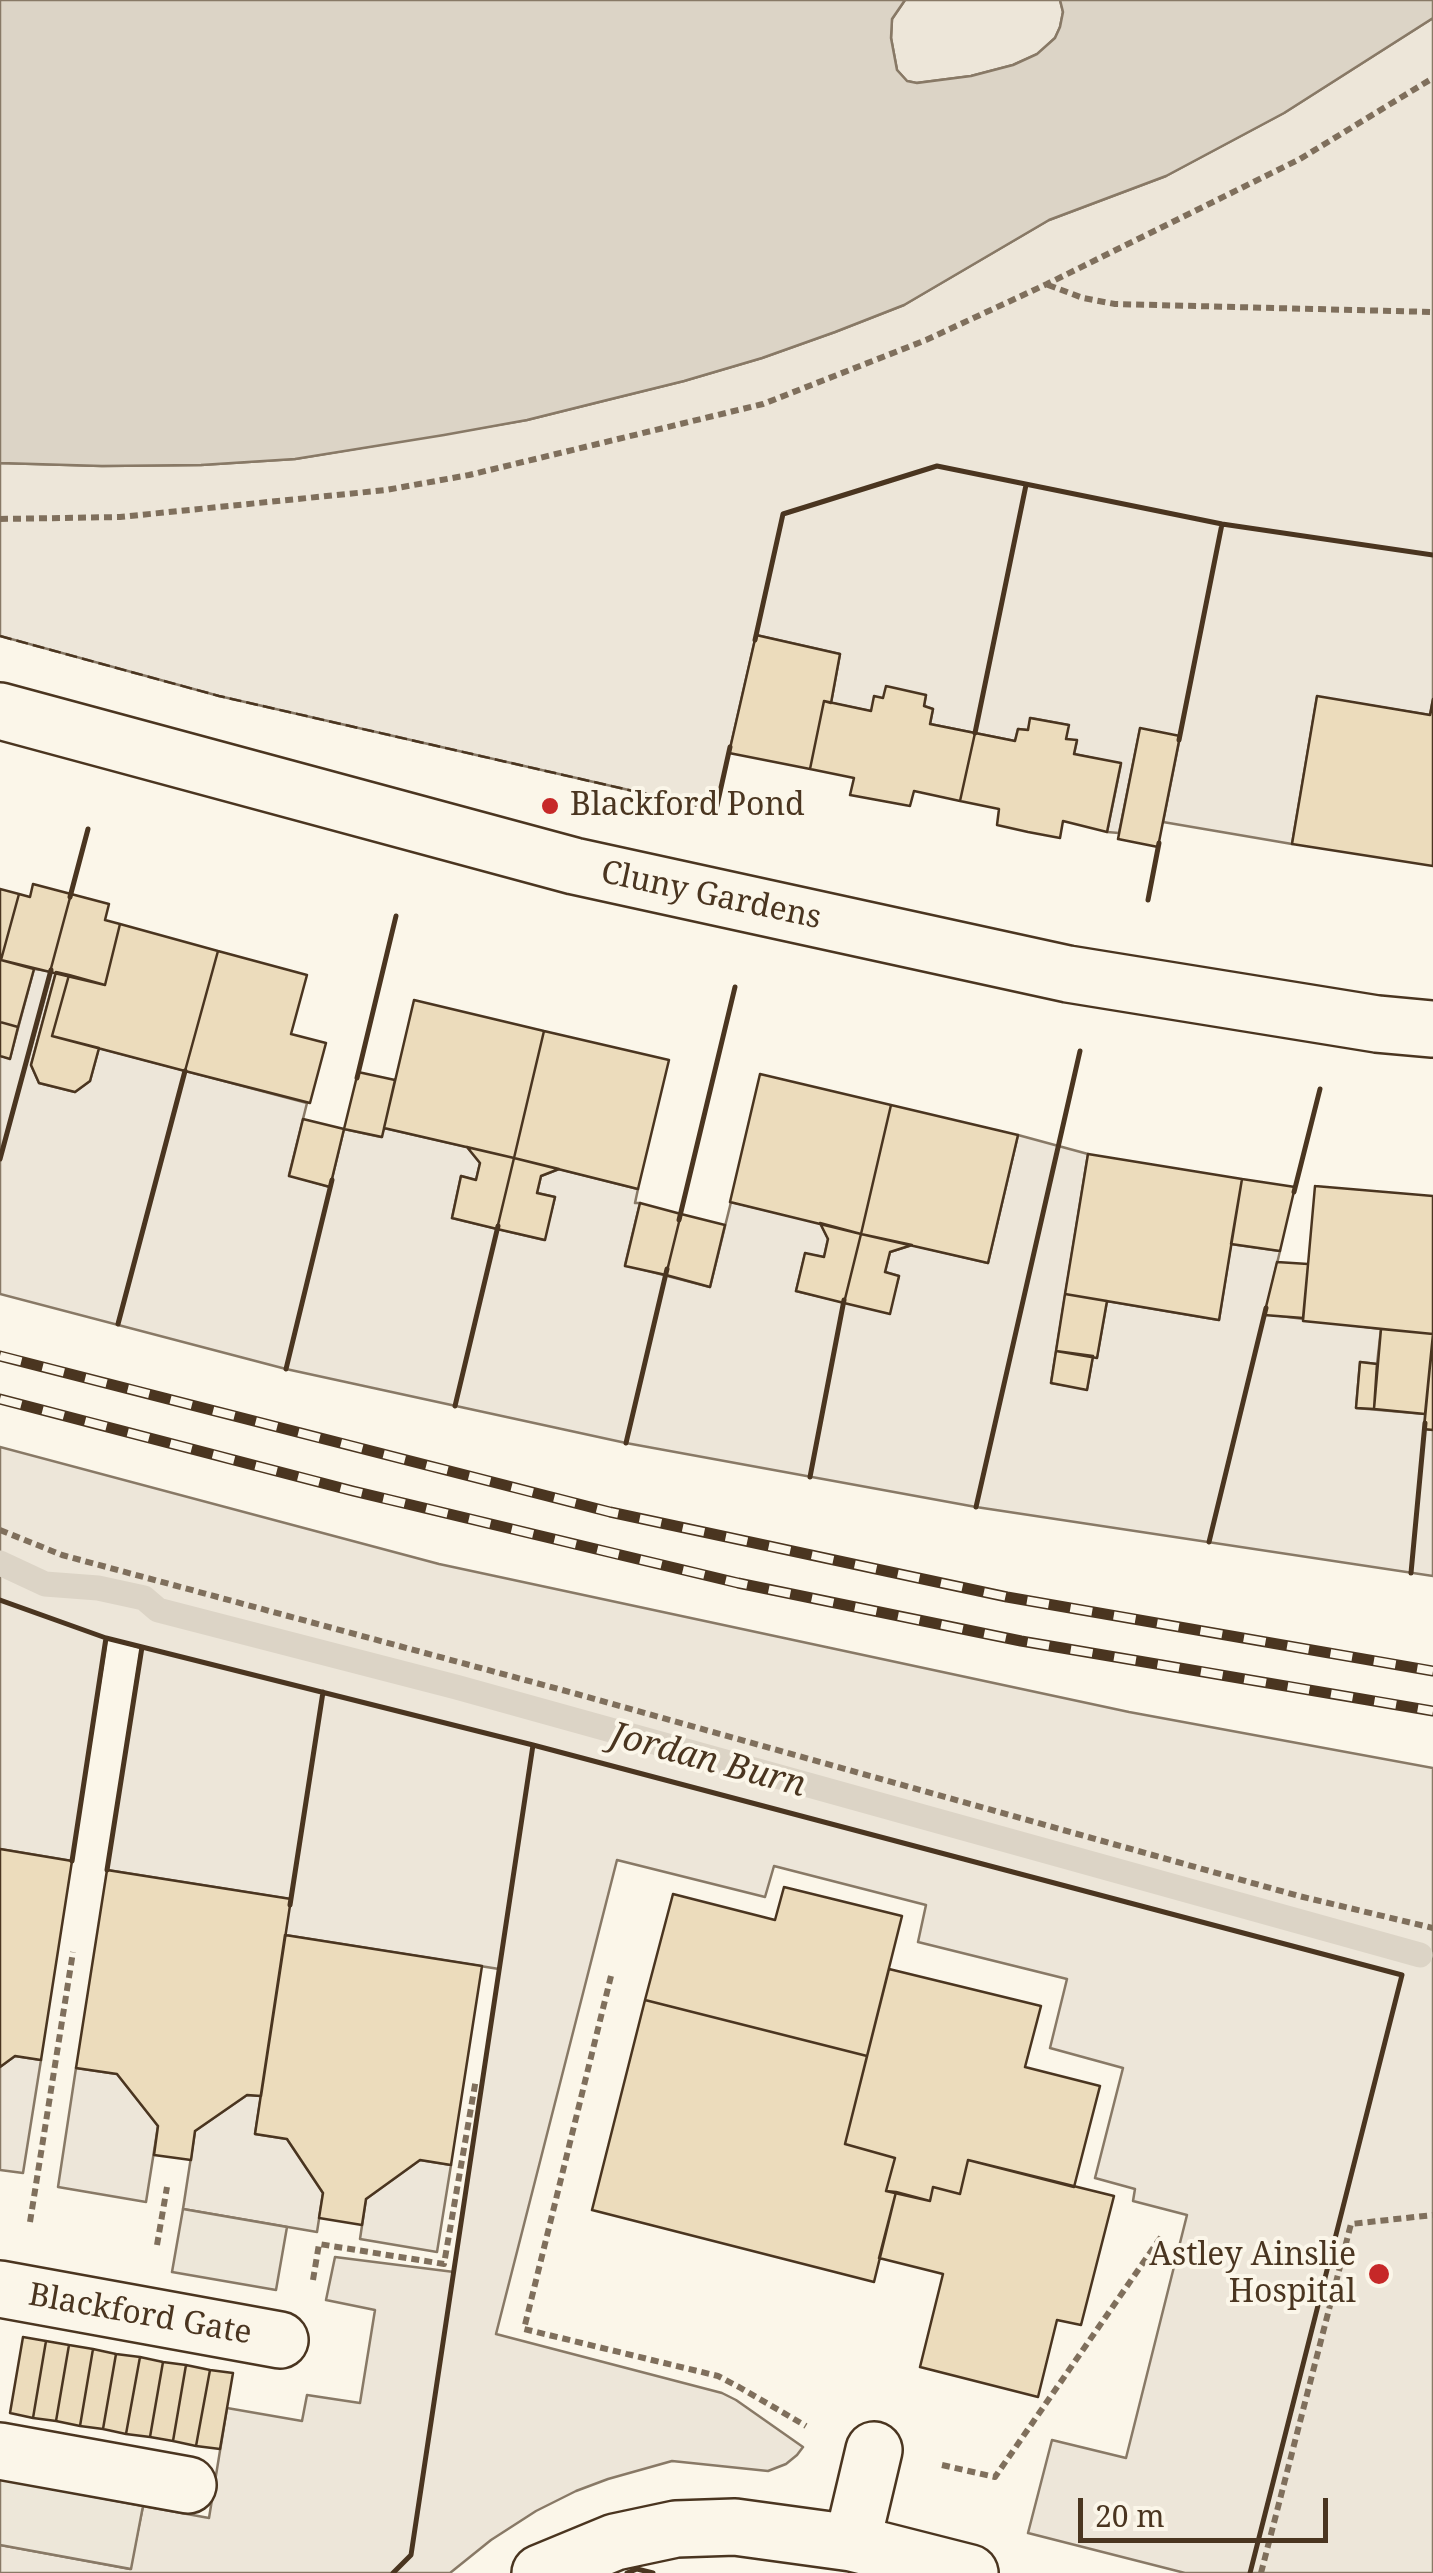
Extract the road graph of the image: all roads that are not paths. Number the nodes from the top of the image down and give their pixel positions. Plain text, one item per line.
1 (0, 711) edge
2 (1433, 1030) edge
3 (0, 2290) edge
4 (280, 2340) dead end
5 (874, 2450) road end
6 (0, 2452) edge
7 (188, 2485) dead end
8 (852, 2544) junction
9 (540, 2573) edge
10 (970, 2573) edge

1 - 2 street, Cluny Gardens
3 - 4 street, Blackford Gate
5 - 8 street
6 - 7 street
8 - 9 street
8 - 10 street

